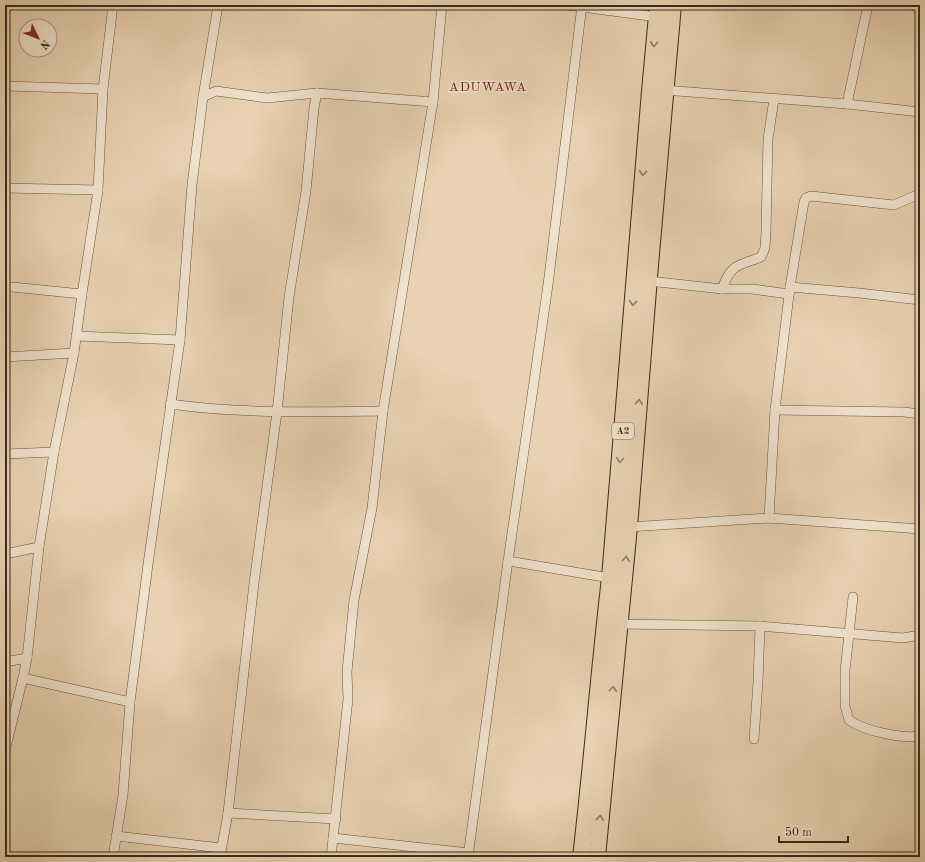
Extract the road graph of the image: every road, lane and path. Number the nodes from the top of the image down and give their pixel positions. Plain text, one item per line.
1 (113, 5) edge
2 (218, 5) edge
3 (442, 5) edge
4 (567, 5) edge
5 (672, 5) edge
6 (868, 5) edge
7 (912, 5) edge
8 (582, 6) edge
9 (920, 8) edge
10 (658, 11) edge
11 (5, 86) edge
12 (103, 89) junction
13 (664, 90) junction
14 (316, 93) junction
15 (203, 97) junction
16 (774, 99) junction
17 (434, 102) junction
18 (847, 104) junction
19 (920, 112) edge
20 (5, 188) edge
21 (98, 190) junction
22 (920, 193) edge
23 (649, 281) junction
24 (5, 287) edge
25 (722, 289) junction
26 (789, 290) junction
27 (82, 294) junction
28 (920, 300) edge
29 (76, 336) junction
30 (180, 340) junction
31 (74, 354) junction
32 (5, 356) edge
33 (170, 404) junction
34 (774, 410) junction
35 (383, 411) junction
36 (277, 412) junction
37 (920, 414) edge
38 (54, 452) junction
39 (5, 454) edge
40 (770, 518) junction
41 (629, 527) junction
42 (920, 529) edge
43 (39, 547) junction
44 (5, 554) edge
45 (508, 561) junction
46 (610, 578) junction
47 (853, 597) dead end
48 (619, 624) junction
49 (760, 626) junction
50 (850, 634) junction
51 (920, 635) edge
52 (27, 658) junction
53 (5, 662) edge
54 (23, 678) junction
55 (130, 702) junction
56 (920, 736) edge
57 (754, 739) dead end
58 (5, 750) edge
59 (228, 813) junction
60 (336, 819) junction
61 (116, 836) junction
62 (333, 838) junction
63 (220, 853) edge
64 (469, 855) edge
65 (113, 857) edge
66 (331, 857) edge
67 (581, 857) edge
68 (597, 857) edge

1 - 12 street
2 - 15 street
3 - 17 street
4 - 8 street
5 - 13 highway, A2
6 - 18 street
7 - 9 street
8 - 10 street
8 - 45 street
10 -> 46 highway, A2
11 - 12 street
12 - 21 street
13 - 16 street
13 - 23 highway, A2
14 - 15 street
14 - 17 street
14 - 36 street
15 - 30 street
16 - 18 street
16 - 25 street
17 - 35 street
18 - 19 street
20 - 21 street
21 - 27 street
22 - 26 street
23 - 25 street
41 -> 23 highway, A2
24 - 27 street
25 - 26 street
26 - 28 street
26 - 34 street
27 - 29 street
29 - 30 street
29 - 31 street
30 - 33 street
31 - 32 street
31 - 38 street
33 - 36 street
33 - 55 street
34 - 37 street
34 - 40 street
35 - 36 street
35 - 60 street
36 - 59 street
38 - 39 street
38 - 43 street
40 - 41 street
40 - 42 street
48 -> 41 highway, A2
43 - 44 street
43 - 52 street
45 - 46 street
45 - 64 street
46 - 67 highway, A2
47 - 50 street
48 - 49 street
68 -> 48 highway, A2
49 - 50 street
49 - 57 street
50 - 51 street
50 - 56 street
52 - 53 street
52 - 54 street
54 - 55 street
54 - 58 street
55 - 61 street
59 - 60 street
59 - 63 street
60 - 62 street
61 - 63 street
61 - 65 street
62 - 64 street
62 - 66 street

